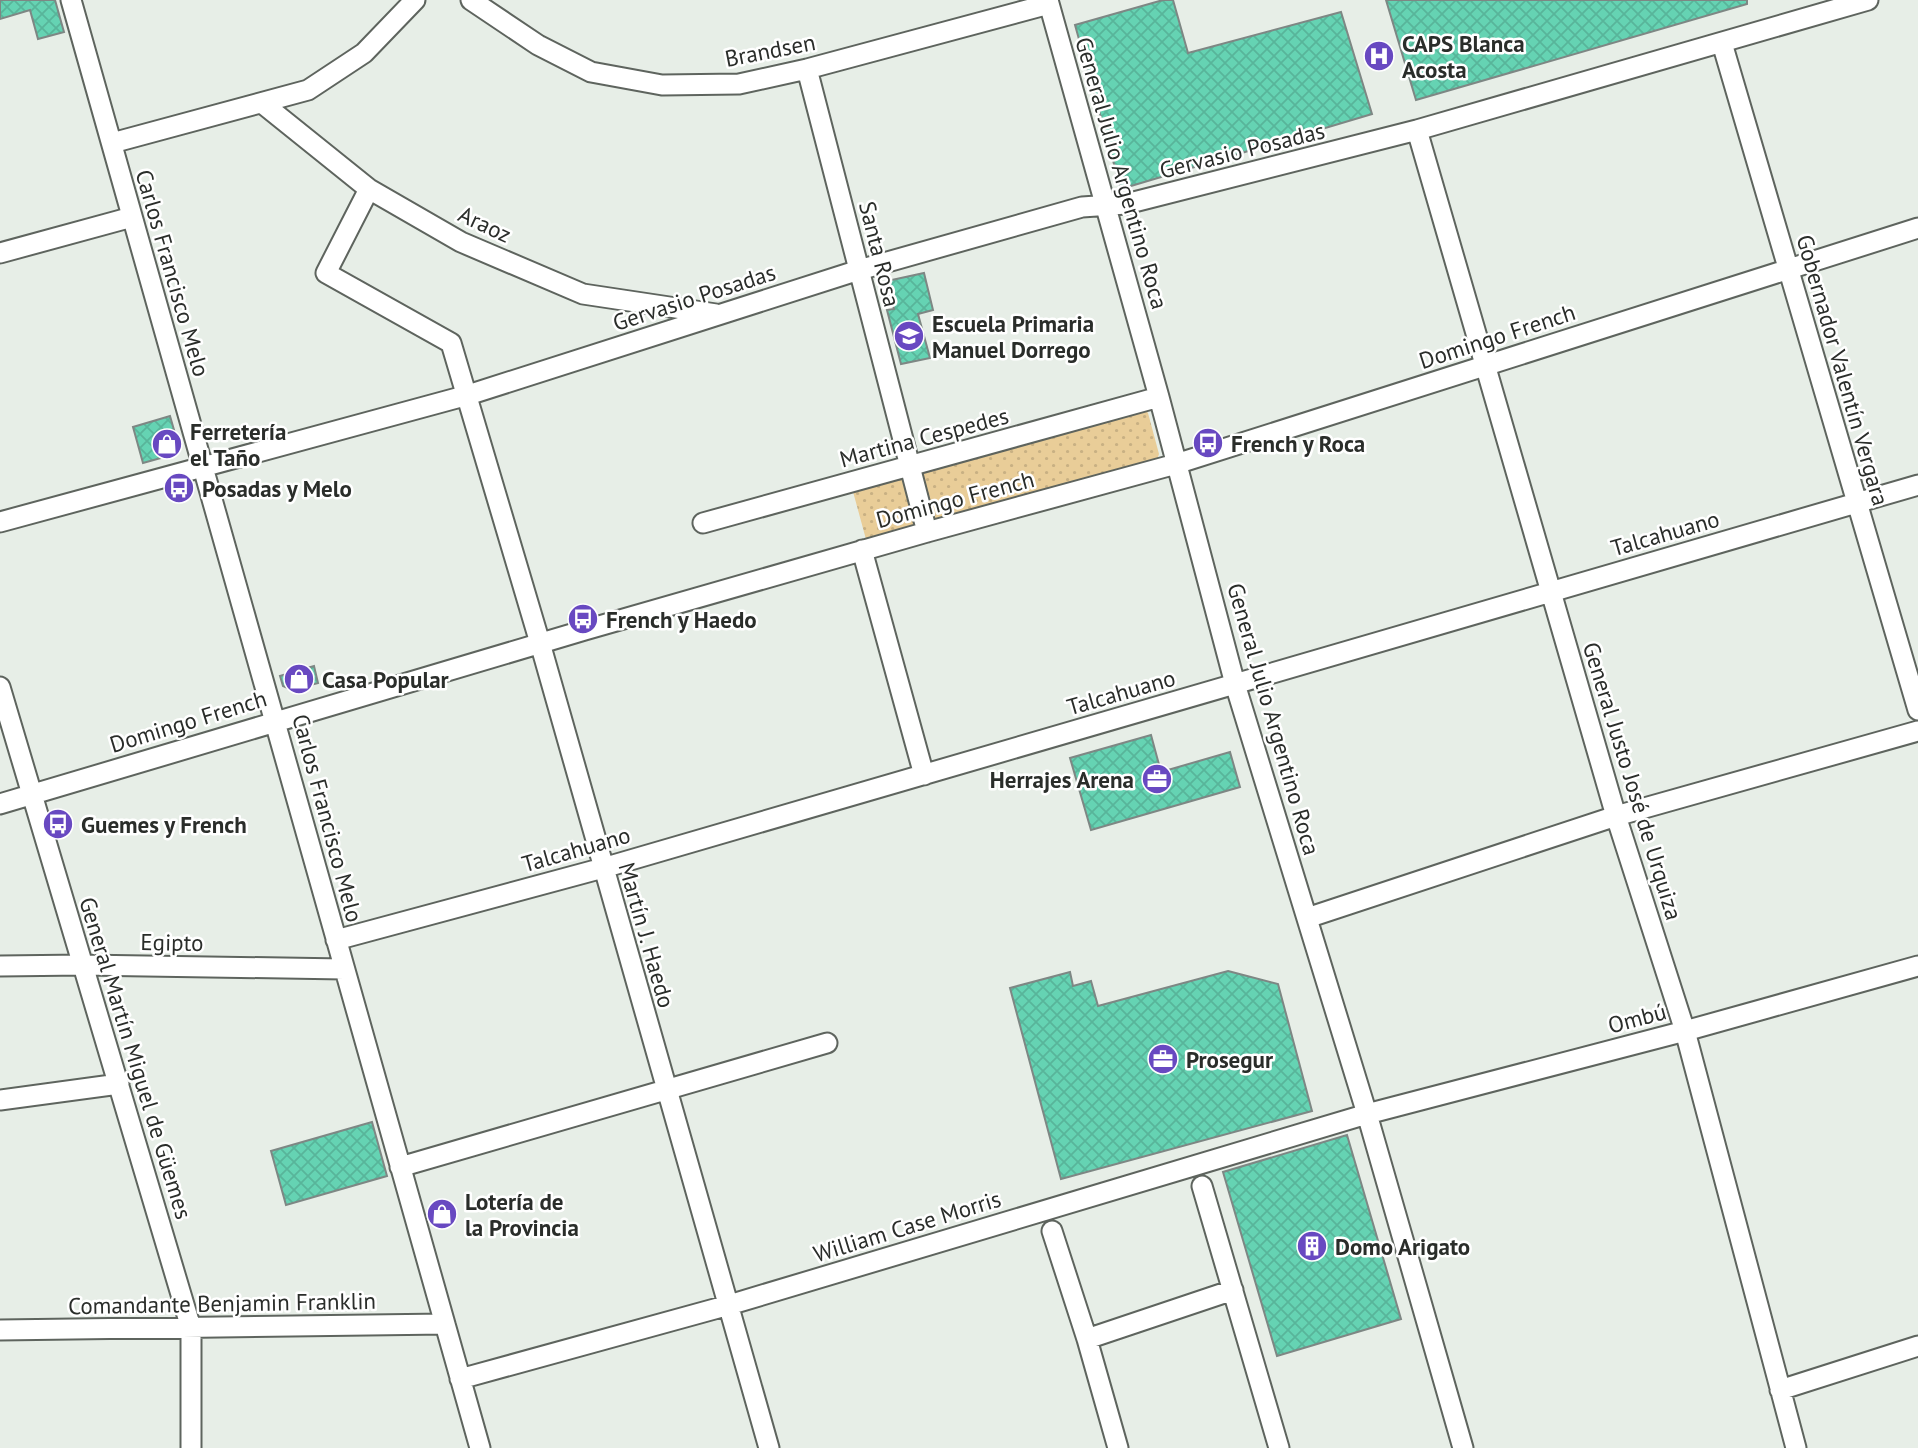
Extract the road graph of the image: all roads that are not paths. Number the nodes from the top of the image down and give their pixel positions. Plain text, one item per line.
1 (71, 0) edge
2 (415, 0) edge
3 (471, 0) edge
4 (1868, 0) edge
5 (1049, 2) edge
6 (1722, 43) junction
7 (807, 69) junction
8 (262, 103) junction
9 (1417, 131) junction
10 (111, 143) junction
11 (369, 189) junction
12 (1106, 204) junction
13 (132, 217) junction
14 (1918, 228) edge
15 (0, 253) edge
16 (1787, 269) junction
17 (859, 270) junction
18 (721, 315) junction
19 (1486, 365) junction
20 (468, 395) junction
21 (1159, 397) junction
22 (1176, 464) junction
23 (910, 467) junction
24 (203, 468) junction
25 (1918, 485) edge
26 (1857, 503) junction
27 (0, 522) edge
28 (703, 523) dead end
29 (927, 532) junction
30 (862, 550) junction
31 (1550, 593) junction
32 (540, 643) junction
33 (1236, 684) junction
34 (0, 687) edge
35 (1918, 710) edge
36 (275, 720) junction
37 (1918, 731) edge
38 (924, 775) junction
39 (32, 794) junction
40 (0, 804) edge
41 (1616, 816) junction
42 (603, 868) junction
43 (1307, 918) junction
44 (336, 940) junction
45 (83, 965) junction
46 (1918, 966) edge
47 (0, 967) edge
48 (344, 969) junction
49 (1685, 1031) junction
50 (827, 1043) dead end
51 (119, 1084) junction
52 (666, 1090) junction
53 (0, 1100) edge
54 (1367, 1114) junction
55 (400, 1167) junction
56 (1202, 1186) dead end
57 (1052, 1231) dead end
58 (1233, 1290) junction
59 (729, 1305) junction
60 (445, 1324) junction
61 (191, 1328) junction
62 (0, 1330) edge
63 (1087, 1339) junction
64 (1918, 1346) edge
65 (460, 1379) junction
66 (1780, 1390) junction
67 (191, 1448) edge
68 (480, 1448) edge
69 (769, 1448) edge
70 (1118, 1448) edge
71 (1279, 1448) edge
72 (1463, 1448) edge
73 (1796, 1448) edge

1 - 10 street, Carlos Francisco Melo
2 - 8 street
3 - 7 street, Brandsen
4 - 6 street, Gervasio Posadas
5 - 7 street, Brandsen
5 - 12 street, General Julio Argentino Roca
6 - 9 street, Gervasio Posadas
6 - 16 street, Gobernador Valentín Vergara
7 - 17 street, Santa Rosa
8 - 10 street
8 - 11 street, Araoz
9 - 12 street, Gervasio Posadas
9 - 19 street, General Justo José de Urquiza
10 - 13 street, Carlos Francisco Melo
11 - 18 street, Araoz
11 - 20 street
12 - 17 street, Gervasio Posadas
12 - 21 street, General Julio Argentino Roca
13 - 15 street
13 - 24 street, Carlos Francisco Melo
14 - 16 street, Domingo French
16 - 19 street, Domingo French
16 - 26 street, Gobernador Valentín Vergara
17 - 18 street, Gervasio Posadas
17 - 23 street, Santa Rosa
18 - 20 street, Gervasio Posadas
19 - 22 street, Domingo French
19 - 31 street, General Justo José de Urquiza
20 - 24 street, Gervasio Posadas
20 - 32 street, Martín J. Haedo
21 - 22 street, General Julio Argentino Roca
21 - 23 street, Martina Cespedes
22 - 29 street, Domingo French
22 - 33 street, General Julio Argentino Roca
23 - 28 street, Martina Cespedes
23 - 29 street, Santa Rosa
24 - 27 street, Gervasio Posadas
24 - 36 street, Carlos Francisco Melo
25 - 26 street, Talcahuano
26 - 31 street, Talcahuano
26 - 35 street, Gobernador Valentín Vergara
29 - 30 street, Domingo French
30 - 32 street, Domingo French
30 - 38 street
31 - 33 street, Talcahuano
31 - 41 street, General Justo José de Urquiza
32 - 36 street, Domingo French
32 - 42 street, Martín J. Haedo
33 - 38 street, Talcahuano
33 - 43 street, General Julio Argentino Roca
34 - 39 street, General Martín Miguel de Güemes
36 - 39 street, Domingo French
36 - 44 street, Carlos Francisco Melo
37 - 41 street
38 - 42 street, Talcahuano
39 - 40 street, Domingo French
39 - 45 street, General Martín Miguel de Güemes
41 - 43 street
41 - 49 street, General Justo José de Urquiza
42 - 44 street, Talcahuano
42 - 52 street, Martín J. Haedo
43 - 54 street, General Julio Argentino Roca
44 - 48 street, Carlos Francisco Melo
45 - 47 street, Egipto
45 - 48 street, Egipto
45 - 51 street, General Martín Miguel de Güemes
46 - 49 street, Ombú
48 - 55 street, Carlos Francisco Melo
49 - 54 street, Ombú
49 - 66 street, General Justo José de Urquiza
50 - 52 street
51 - 53 street
51 - 61 street, General Martín Miguel de Güemes
52 - 55 street
52 - 59 street, Martín J. Haedo
54 - 59 street, William Case Morris
54 - 72 street, General Julio Argentino Roca
55 - 60 street, Carlos Francisco Melo
56 - 58 street
57 - 63 street
58 - 63 street
58 - 71 street
59 - 65 street, William Case Morris
59 - 69 street, Martín J. Haedo
60 - 61 street, Comandante Benjamin Franklin
60 - 65 street, Carlos Francisco Melo
61 - 62 street, Comandante Benjamin Franklin
61 - 67 street, General Martín Miguel de Güemes
63 - 70 street
64 - 66 street
65 - 68 street, Carlos Francisco Melo
66 - 73 street, General Justo José de Urquiza

